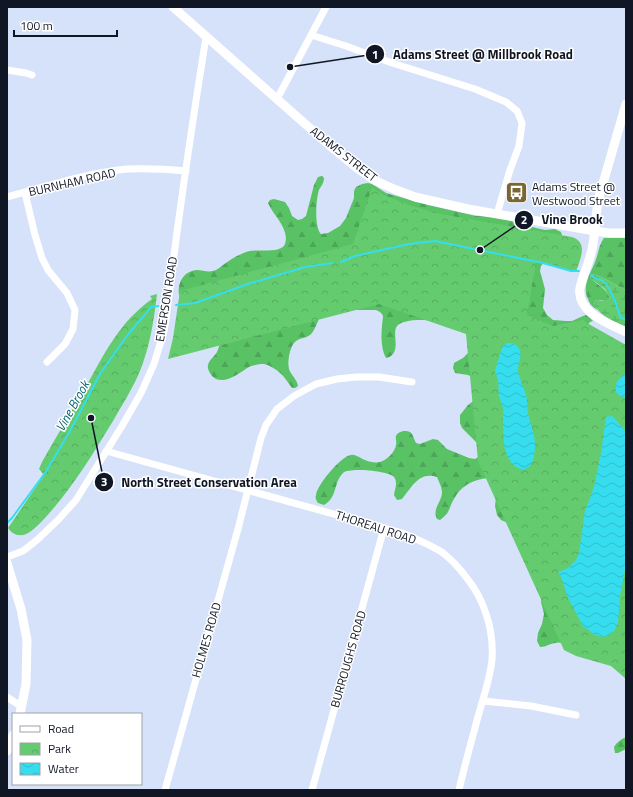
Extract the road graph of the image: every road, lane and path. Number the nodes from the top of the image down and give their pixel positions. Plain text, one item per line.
1 (173, 7) edge
2 (326, 7) edge
3 (311, 35) junction
4 (206, 37) junction
5 (7, 70) edge
6 (32, 75) dead end
7 (277, 99) junction
8 (626, 104) edge
9 (186, 172) junction
10 (25, 193) junction
11 (7, 197) edge
12 (497, 214) junction
13 (595, 231) junction
14 (626, 233) edge
15 (626, 332) edge
16 (47, 362) dead end
17 (412, 382) dead end
18 (106, 451) junction
19 (248, 490) junction
20 (384, 528) junction
21 (7, 557) edge
22 (7, 563) edge
23 (7, 697) edge
24 (483, 701) junction
25 (21, 710) edge
26 (576, 715) dead end
27 (12, 738) edge
28 (7, 751) edge
29 (165, 790) edge
30 (312, 790) edge
31 (459, 790) edge

1 - 4 main road, ADAMS STREET
2 - 3 street
3 - 7 street
3 - 12 street
4 - 7 main road, ADAMS STREET
4 - 9 street, EMERSON ROAD
5 - 6 street
7 - 12 main road, ADAMS STREET
8 - 13 main road
9 - 10 street, BURNHAM ROAD
9 - 18 street, EMERSON ROAD
10 - 11 street, BURNHAM ROAD
10 - 16 street
12 - 13 main road, ADAMS STREET
13 - 14 main road, ADAMS STREET
13 - 15 main road
17 - 19 street, HOLMES ROAD
18 - 19 street, THOREAU ROAD
18 - 21 street, EMERSON ROAD
19 - 20 street, THOREAU ROAD
19 - 29 street, HOLMES ROAD
20 - 24 street, THOREAU ROAD
20 - 30 street, BURROUGHS ROAD
22 - 25 main road
23 - 25 street
24 - 26 street
24 - 31 street, THOREAU ROAD
27 - 28 main road

